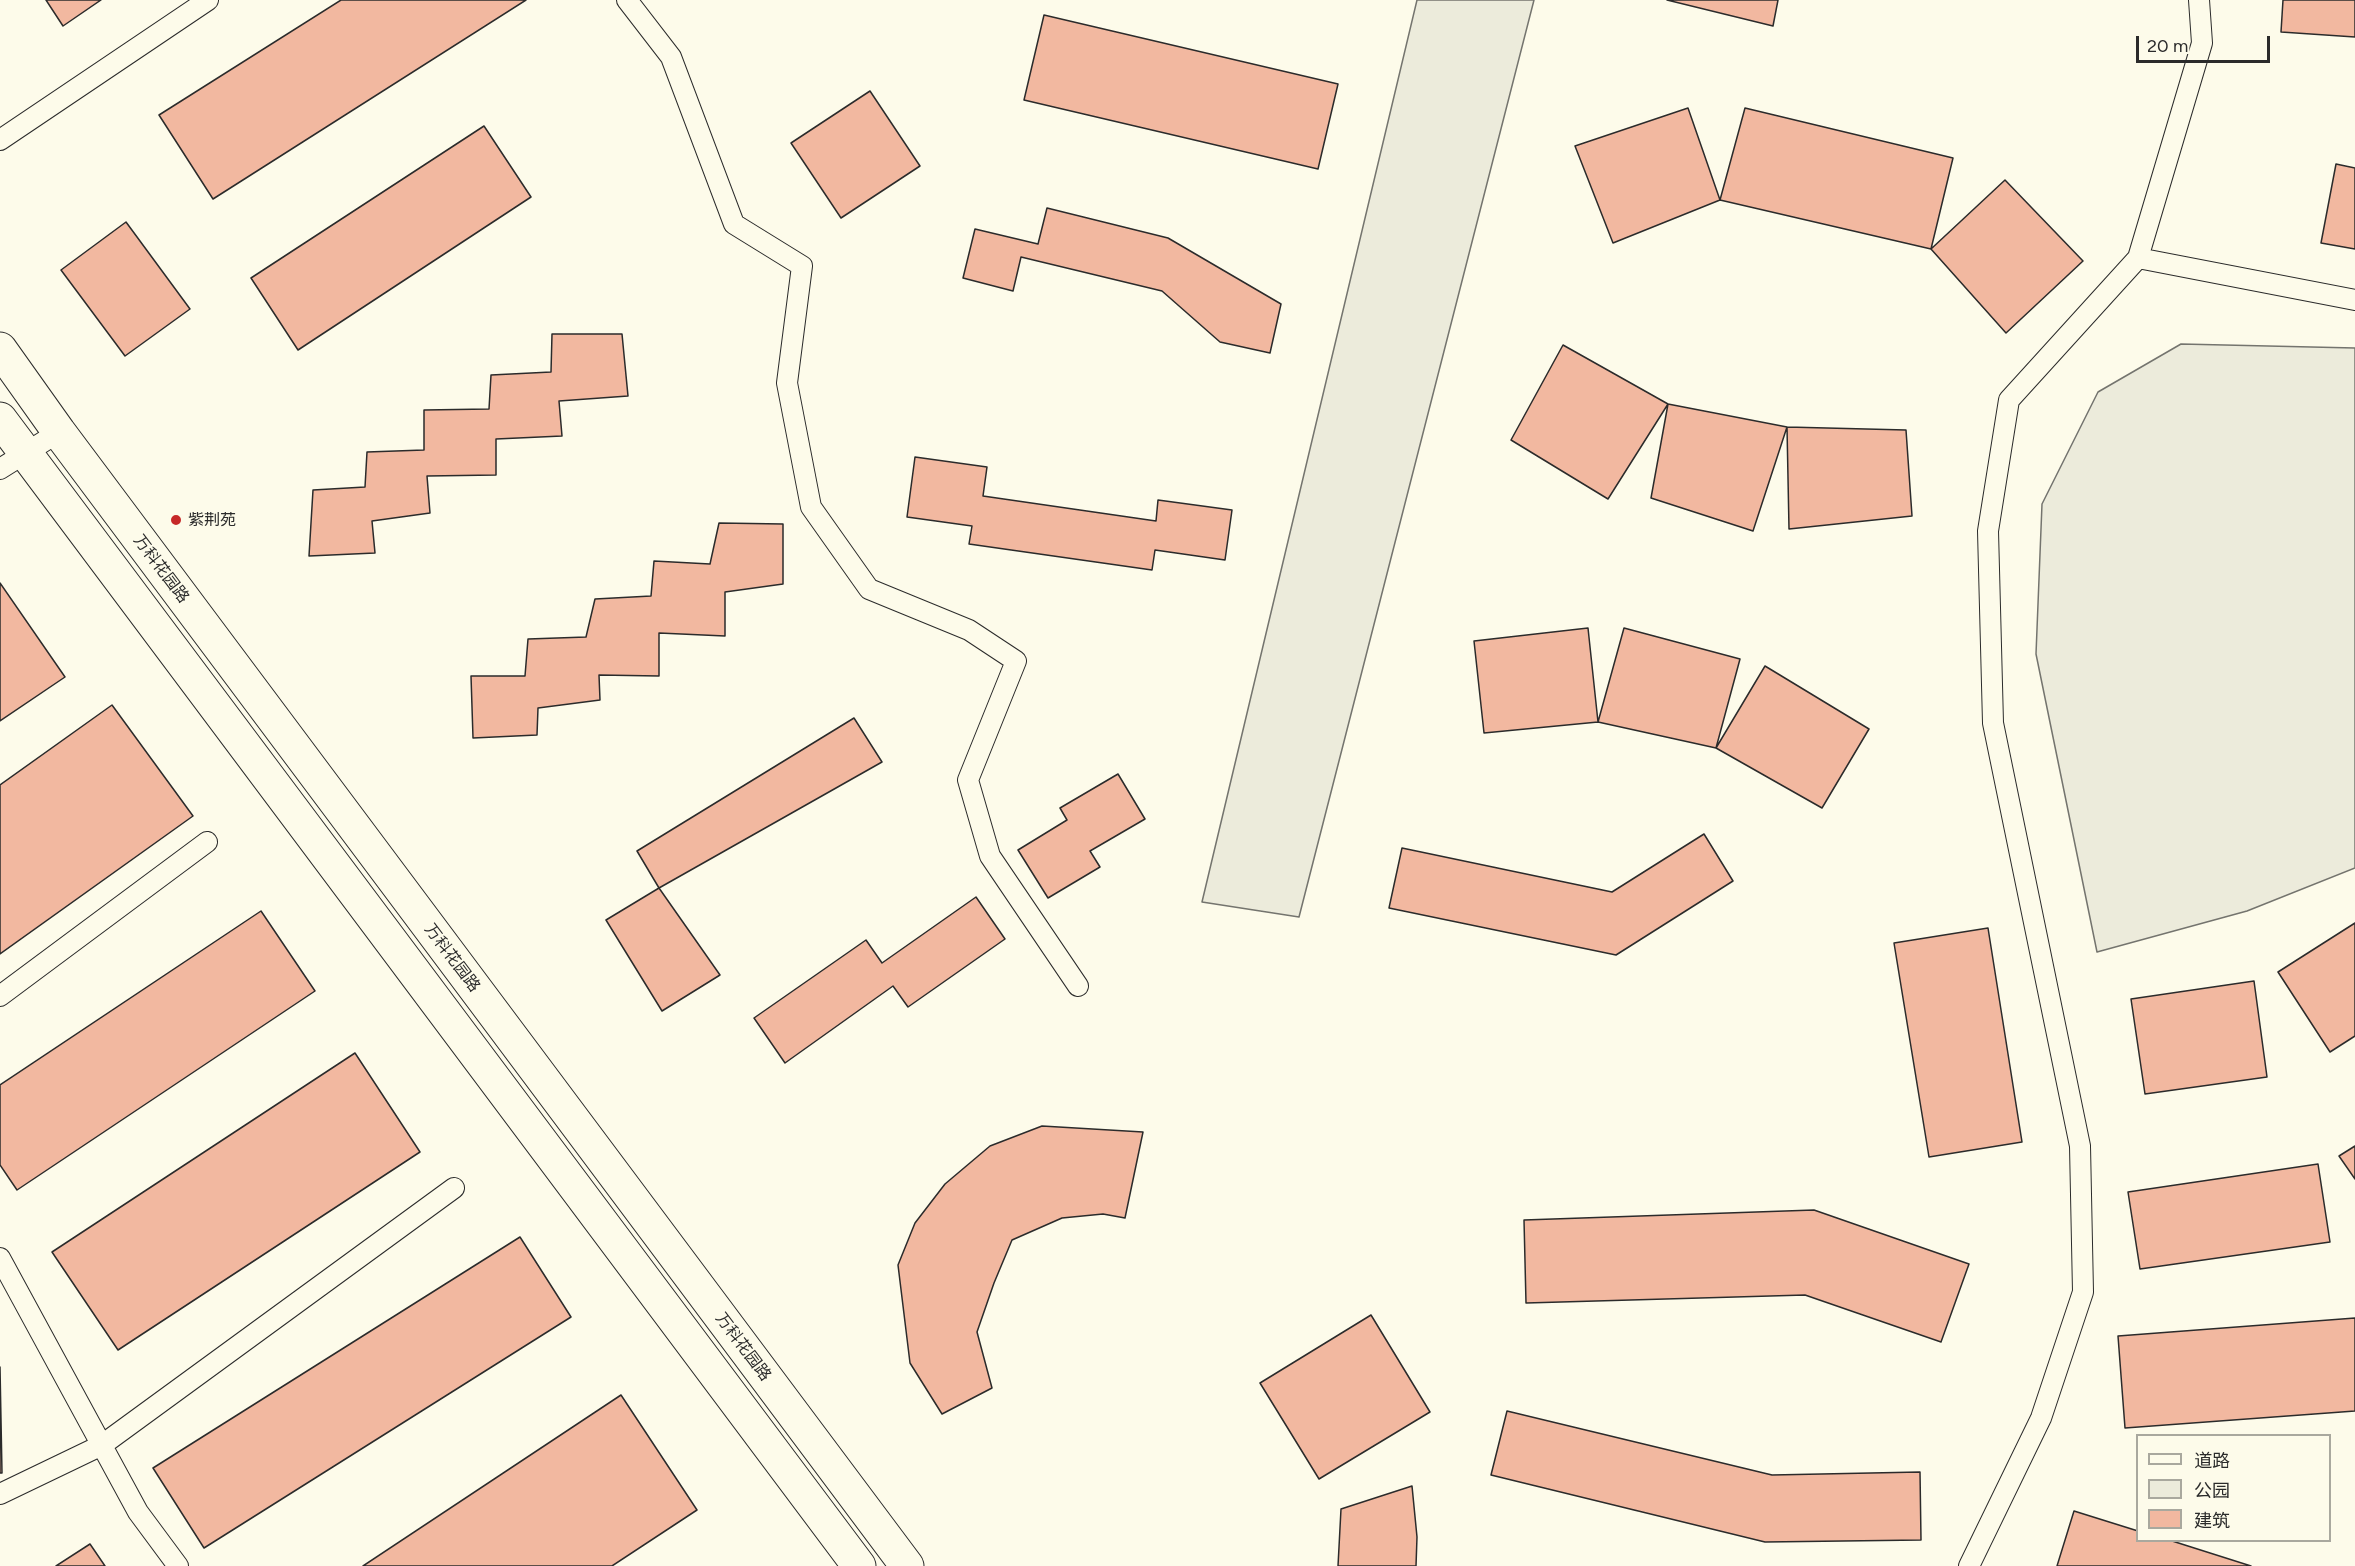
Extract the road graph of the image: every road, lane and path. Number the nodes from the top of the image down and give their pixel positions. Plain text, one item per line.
1 (208, 0) edge
2 (627, 0) edge
3 (2199, 0) edge
4 (0, 140) edge
5 (2138, 258) junction
6 (2355, 300) edge
7 (0, 349) edge
8 (0, 419) edge
9 (59, 432) junction
10 (12, 461) edge
11 (207, 842) dead end
12 (1078, 986) dead end
13 (0, 996) edge
14 (454, 1188) dead end
15 (0, 1258) edge
16 (102, 1445) junction
17 (0, 1494) edge
18 (886, 1538) junction
19 (853, 1564) edge
20 (178, 1566) edge
21 (907, 1566) edge
22 (1968, 1566) edge

1 - 4 lane
2 - 12 lane
3 - 5 lane
5 - 6 lane
5 - 22 lane
7 - 9 street, 万科花园路
8 - 10 street
9 - 10 lane
9 - 18 street, 万科花园路
10 - 19 street
11 - 13 lane
14 - 16 lane
15 - 16 lane
16 - 17 lane
16 - 20 lane
18 - 19 lane
18 - 21 street, 万科花园路

